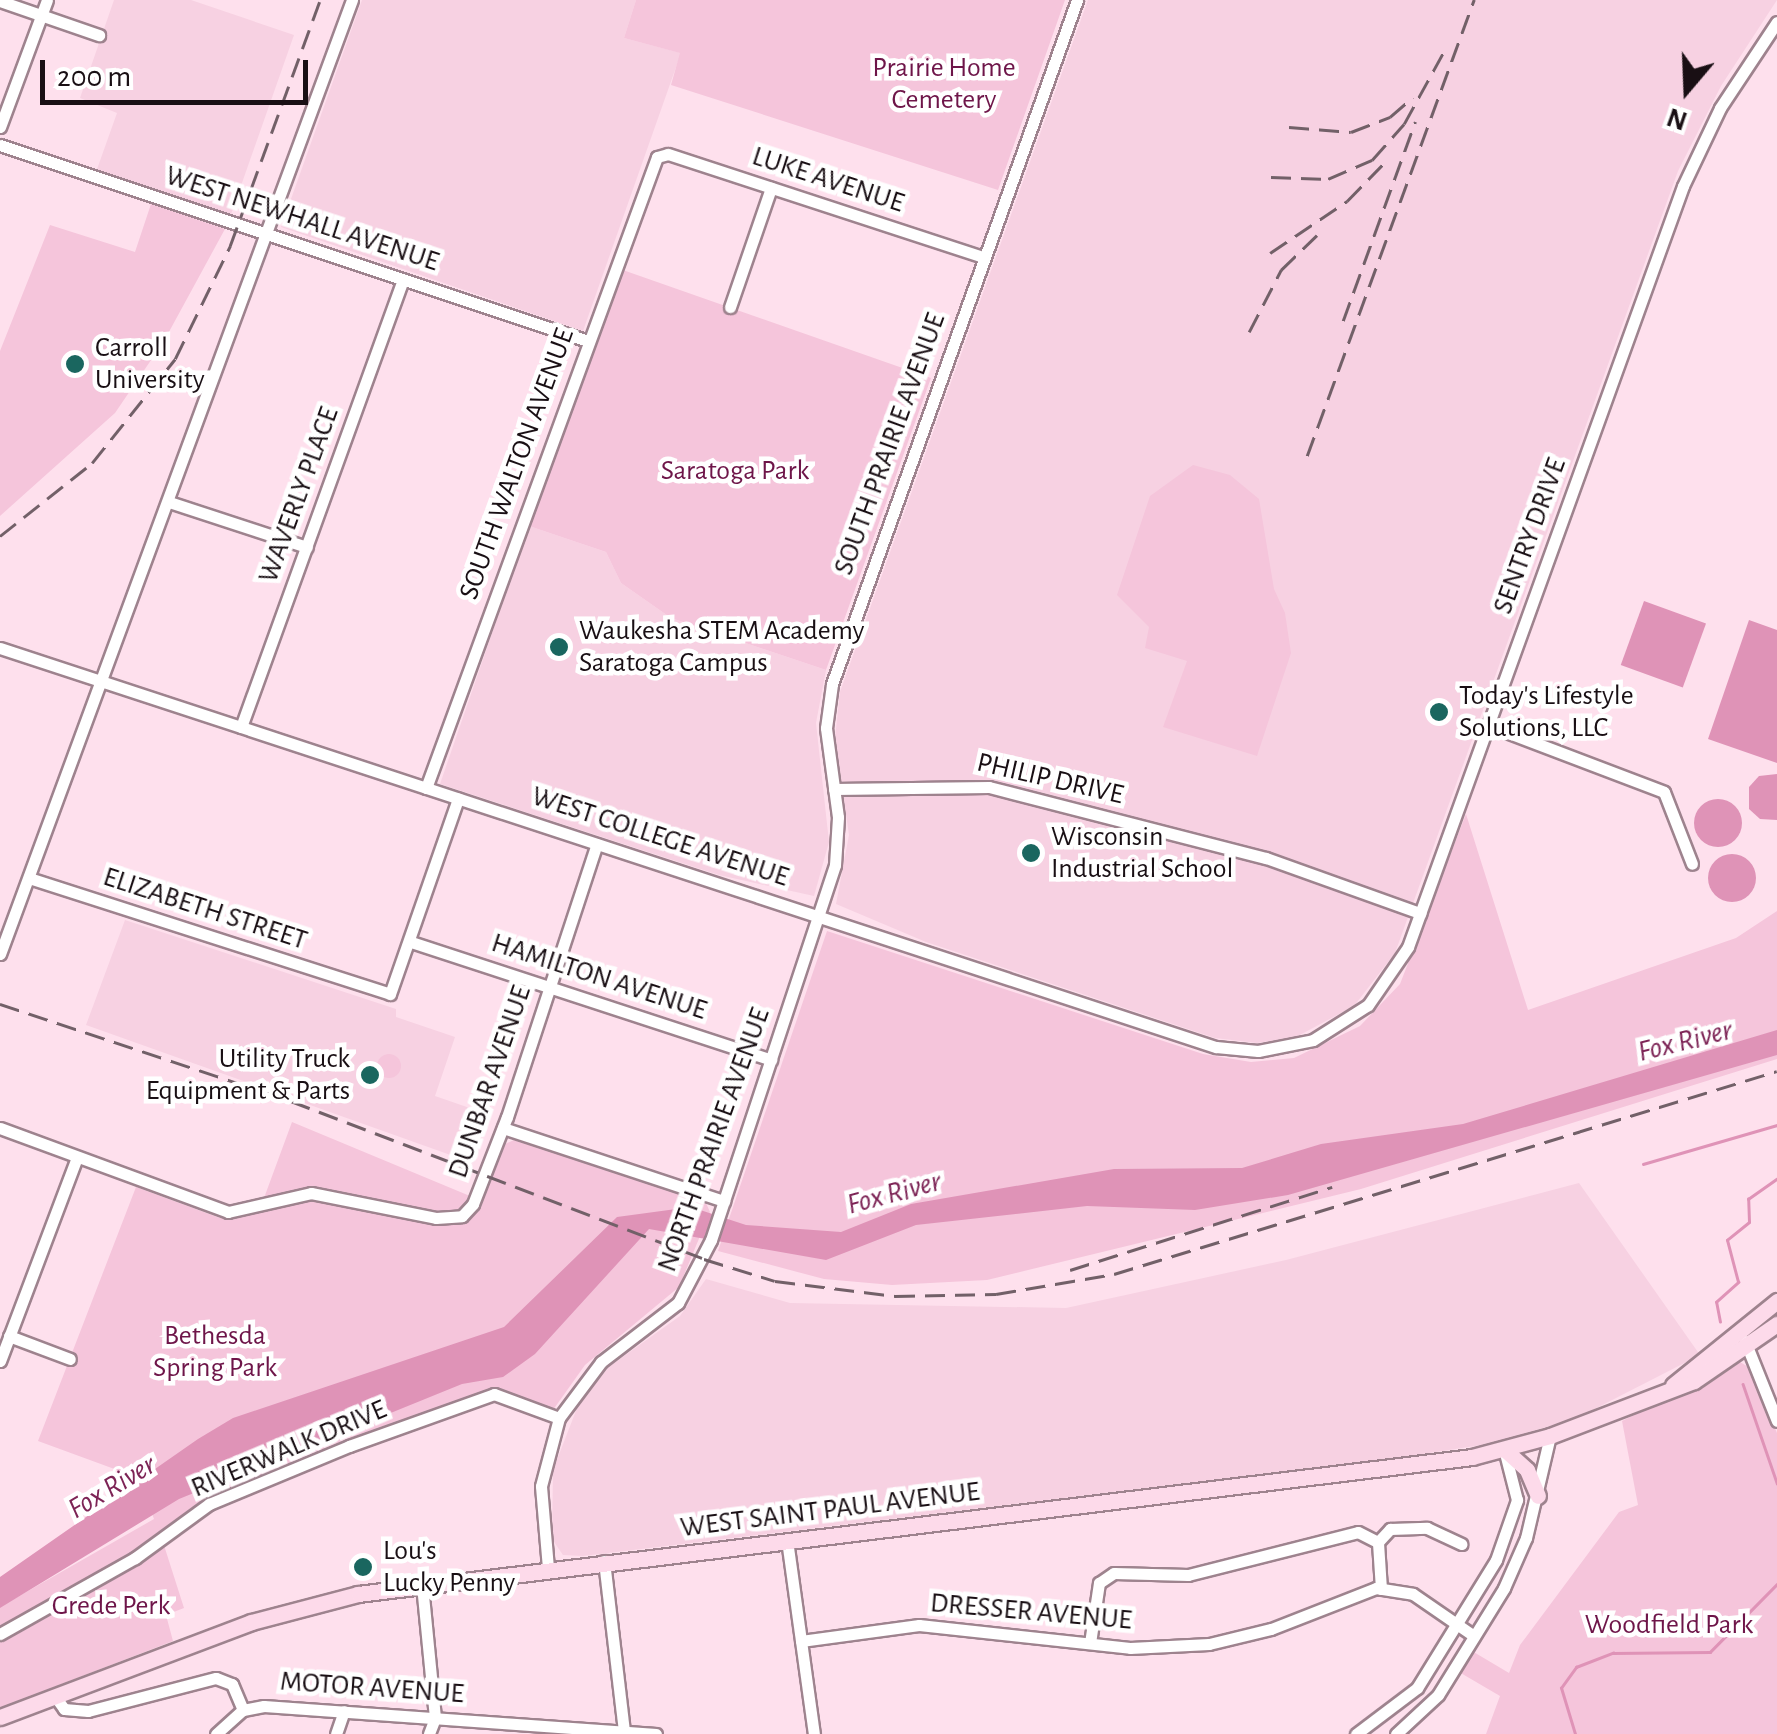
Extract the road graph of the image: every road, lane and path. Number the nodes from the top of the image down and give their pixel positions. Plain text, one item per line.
1 (47, 0) edge
2 (352, 0) edge
3 (1076, 0) edge
4 (0, 1) edge
5 (41, 15) junction
6 (1777, 22) edge
7 (99, 35) dead end
8 (0, 127) edge
9 (0, 145) edge
10 (656, 157) joint
11 (772, 188) junction
12 (267, 232) junction
13 (984, 257) junction
14 (403, 279) junction
15 (730, 307) dead end
16 (588, 341) junction
17 (169, 502) junction
18 (307, 547) junction
19 (0, 648) edge
20 (104, 682) junction
21 (1488, 726) junction
22 (242, 727) junction
23 (426, 788) junction
24 (834, 789) junction
25 (458, 799) junction
26 (597, 844) junction
27 (1692, 864) dead end
28 (29, 878) junction
29 (1420, 913) junction
30 (820, 915) junction
31 (411, 942) junction
32 (0, 954) edge
33 (550, 988) junction
34 (1307, 1042) joint
35 (771, 1060) junction
36 (0, 1128) edge
37 (503, 1128) junction
38 (77, 1157) junction
39 (722, 1207) junction
40 (1777, 1301) edge
41 (0, 1320) edge
42 (1777, 1324) edge
43 (12, 1331) junction
44 (1740, 1333) junction
45 (1749, 1348) junction
46 (70, 1359) dead end
47 (0, 1361) edge
48 (1673, 1385) junction
49 (559, 1418) junction
50 (1777, 1421) edge
51 (1550, 1436) junction
52 (1504, 1449) junction
53 (1538, 1496) junction
54 (1512, 1519) junction
55 (1530, 1524) junction
56 (787, 1540) junction
57 (1378, 1542) junction
58 (1462, 1544) dead end
59 (604, 1562) junction
60 (548, 1568) junction
61 (422, 1585) junction
62 (1381, 1589) junction
63 (1457, 1624) junction
64 (0, 1634) edge
65 (1474, 1636) junction
66 (801, 1641) junction
67 (1090, 1643) junction
68 (55, 1696) junction
69 (243, 1710) junction
70 (344, 1711) junction
71 (0, 1717) edge
72 (435, 1718) junction
73 (1378, 1722) junction
74 (545, 1730) edge
75 (624, 1731) junction
76 (216, 1734) edge
77 (336, 1734) edge
78 (429, 1734) edge
79 (656, 1734) edge
80 (814, 1734) edge
81 (1356, 1734) edge
82 (1388, 1734) edge
83 (1396, 1734) edge

1 - 5 street
2 - 12 street
3 - 13 street, SOUTH PRAIRIE AVENUE
4 - 5 street
5 - 7 street
5 - 8 street
6 - 21 street, SENTRY DRIVE
9 - 12 street, WEST NEWHALL AVENUE
10 - 11 street, LUKE AVENUE
10 - 16 street, SOUTH WALTON AVENUE
11 - 13 street, LUKE AVENUE
11 - 15 street
12 - 14 street, WEST NEWHALL AVENUE
12 - 17 street
13 - 24 street, SOUTH PRAIRIE AVENUE
14 - 16 street, WEST NEWHALL AVENUE
14 - 18 street, WAVERLY PLACE
16 - 23 street, SOUTH WALTON AVENUE
17 - 18 street
17 - 20 street
18 - 22 street, WAVERLY PLACE
19 - 20 street, WEST COLLEGE AVENUE
20 - 22 street, WEST COLLEGE AVENUE
20 - 28 street
21 - 27 street
21 - 29 street, SENTRY DRIVE
22 - 23 street, WEST COLLEGE AVENUE
23 - 25 street, WEST COLLEGE AVENUE
24 - 29 street, PHILIP DRIVE
24 - 30 street, SOUTH PRAIRIE AVENUE
25 - 26 street, WEST COLLEGE AVENUE
25 - 31 street
26 - 30 street, WEST COLLEGE AVENUE
26 - 33 street, DUNBAR AVENUE
28 - 31 street, ELIZABETH STREET
28 - 32 street
29 - 34 street, SENTRY DRIVE
30 - 34 street, WEST COLLEGE AVENUE
30 - 35 street, NORTH PRAIRIE AVENUE
31 - 33 street, HAMILTON AVENUE
33 - 35 street, HAMILTON AVENUE
33 - 37 street, DUNBAR AVENUE
35 - 39 street, NORTH PRAIRIE AVENUE
36 - 38 street, DUNBAR AVENUE
37 - 38 street, DUNBAR AVENUE
37 - 39 street
38 - 43 street
39 - 49 street, NORTH PRAIRIE AVENUE
40 - 44 main road, WEST SAINT PAUL AVENUE
41 - 43 street
42 - 45 main road, WEST SAINT PAUL AVENUE
43 - 46 street
43 - 47 street
44 - 45 street
44 - 48 main road, WEST SAINT PAUL AVENUE
45 - 48 main road, WEST SAINT PAUL AVENUE
45 - 50 street
48 - 51 main road, WEST SAINT PAUL AVENUE
49 - 60 street, NORTH PRAIRIE AVENUE
49 - 64 street, RIVERWALK DRIVE
51 - 52 main road, WEST SAINT PAUL AVENUE
51 - 53 street
52 - 53 main road
52 - 54 street
52 - 56 main road, WEST SAINT PAUL AVENUE
53 - 55 street
54 - 55 street
54 - 63 street
55 - 65 street
56 - 59 main road, WEST SAINT PAUL AVENUE
56 - 66 street
57 - 58 street
57 - 62 street
57 - 67 street
59 - 60 main road, WEST SAINT PAUL AVENUE
59 - 75 street
60 - 61 main road, WEST SAINT PAUL AVENUE
61 - 68 main road, WEST SAINT PAUL AVENUE
61 - 72 street
62 - 63 street
62 - 67 street, DRESSER AVENUE
63 - 65 street
63 - 73 street
65 - 83 street
66 - 67 street, DRESSER AVENUE
66 - 80 street
68 - 69 street, MOTOR AVENUE
68 - 71 main road, WEST SAINT PAUL AVENUE
69 - 70 street, MOTOR AVENUE
69 - 76 street
70 - 72 street, MOTOR AVENUE
70 - 77 street
72 - 74 street, MOTOR AVENUE
72 - 78 street
73 - 81 street
73 - 82 street
74 - 75 street, MOTOR AVENUE
75 - 79 street, MOTOR AVENUE

